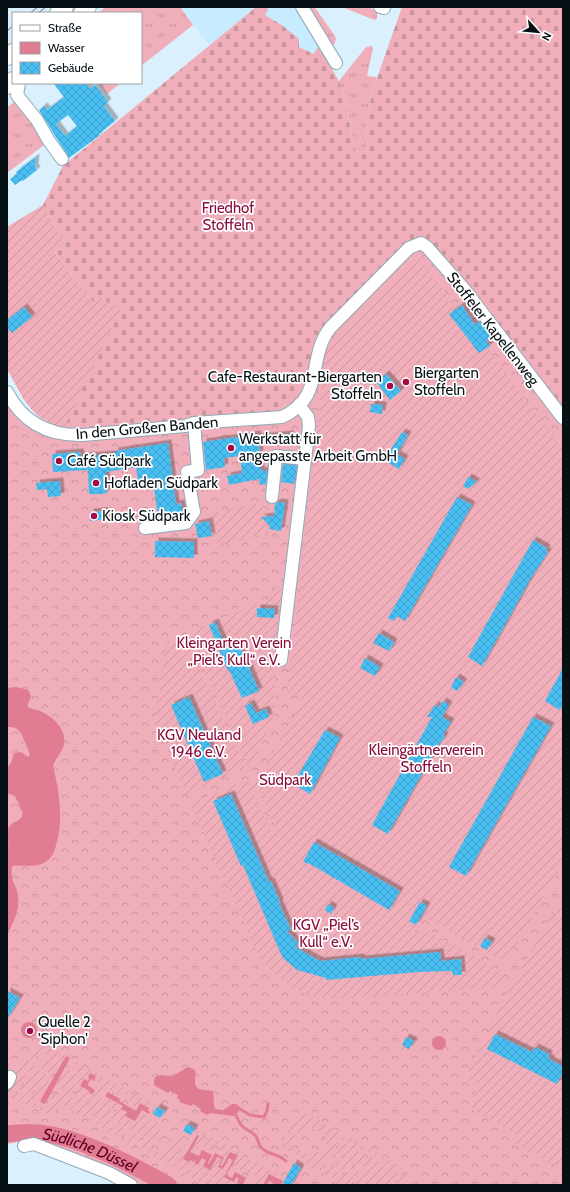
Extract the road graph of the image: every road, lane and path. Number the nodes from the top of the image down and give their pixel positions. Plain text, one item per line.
1 (302, 7) edge
2 (336, 63) dead end
3 (13, 89) edge
4 (62, 158) dead end
5 (421, 243) joint
6 (7, 392) edge
7 (300, 405) junction
8 (563, 418) edge
9 (194, 423) junction
10 (305, 459) junction
11 (272, 497) dead end
12 (145, 528) dead end
13 (281, 660) dead end
14 (24, 1146) dead end
15 (131, 1185) edge

1 - 2 street
3 - 4 street
5 - 7 street, In den Großen Banden
5 - 8 street, Stoffeler Kapellenweg
6 - 9 street, In den Großen Banden
7 - 9 street, In den Großen Banden
7 - 10 street
9 - 12 street
10 - 11 street
10 - 13 street
14 - 15 street

